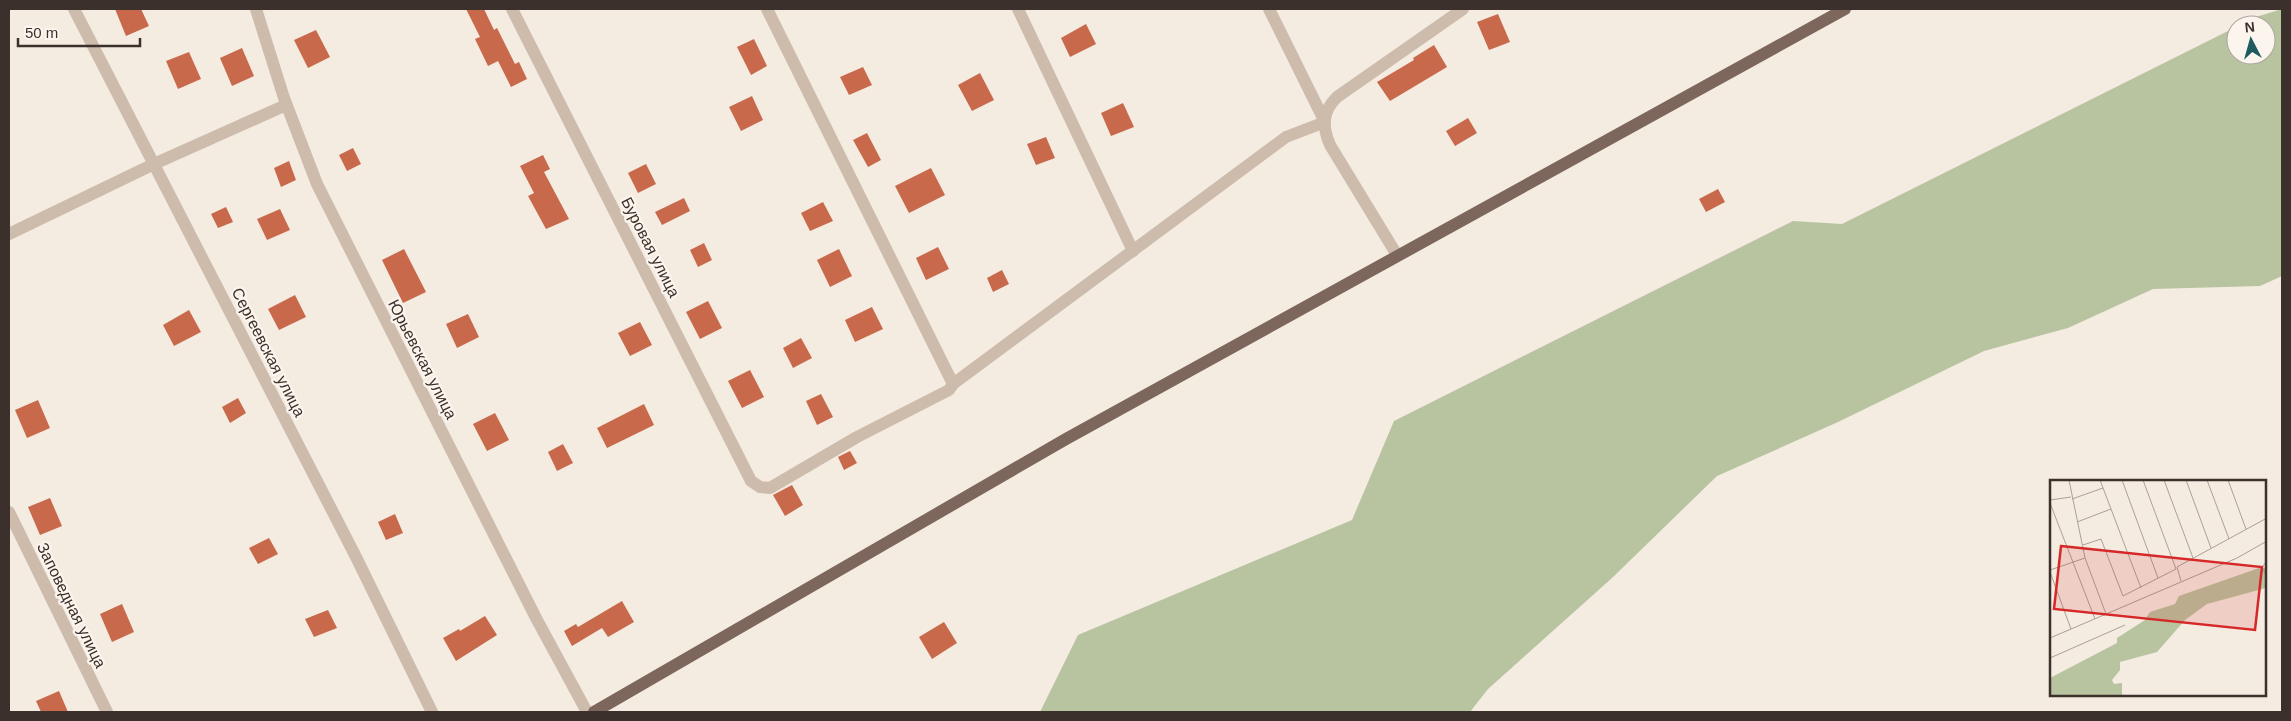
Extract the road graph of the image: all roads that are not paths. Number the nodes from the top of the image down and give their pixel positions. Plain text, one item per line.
1 (74, 9) edge
2 (256, 9) edge
3 (512, 9) edge
4 (767, 9) edge
5 (1018, 9) edge
6 (1269, 9) edge
7 (1462, 9) edge
8 (1845, 9) edge
9 (286, 105) junction
10 (1325, 122) junction
11 (154, 164) junction
12 (9, 234) edge
13 (1133, 251) junction
14 (1396, 256) junction
15 (954, 384) junction
16 (9, 512) edge
17 (107, 712) edge
18 (432, 712) edge
19 (587, 712) edge
20 (594, 712) edge

1 - 11 street, Сергеевская улица
2 - 9 street, Юрьевская улица
3 - 15 street, Буровая улица
4 - 15 street
5 - 13 street
6 - 10 street
7 - 10 street
8 - 14 main road
9 - 11 street
9 - 19 street, Юрьевская улица
10 - 13 street
10 - 14 street
11 - 12 street
11 - 18 street, Сергеевская улица
13 - 15 street
14 - 20 main road
16 - 17 street, Заповедная улица

